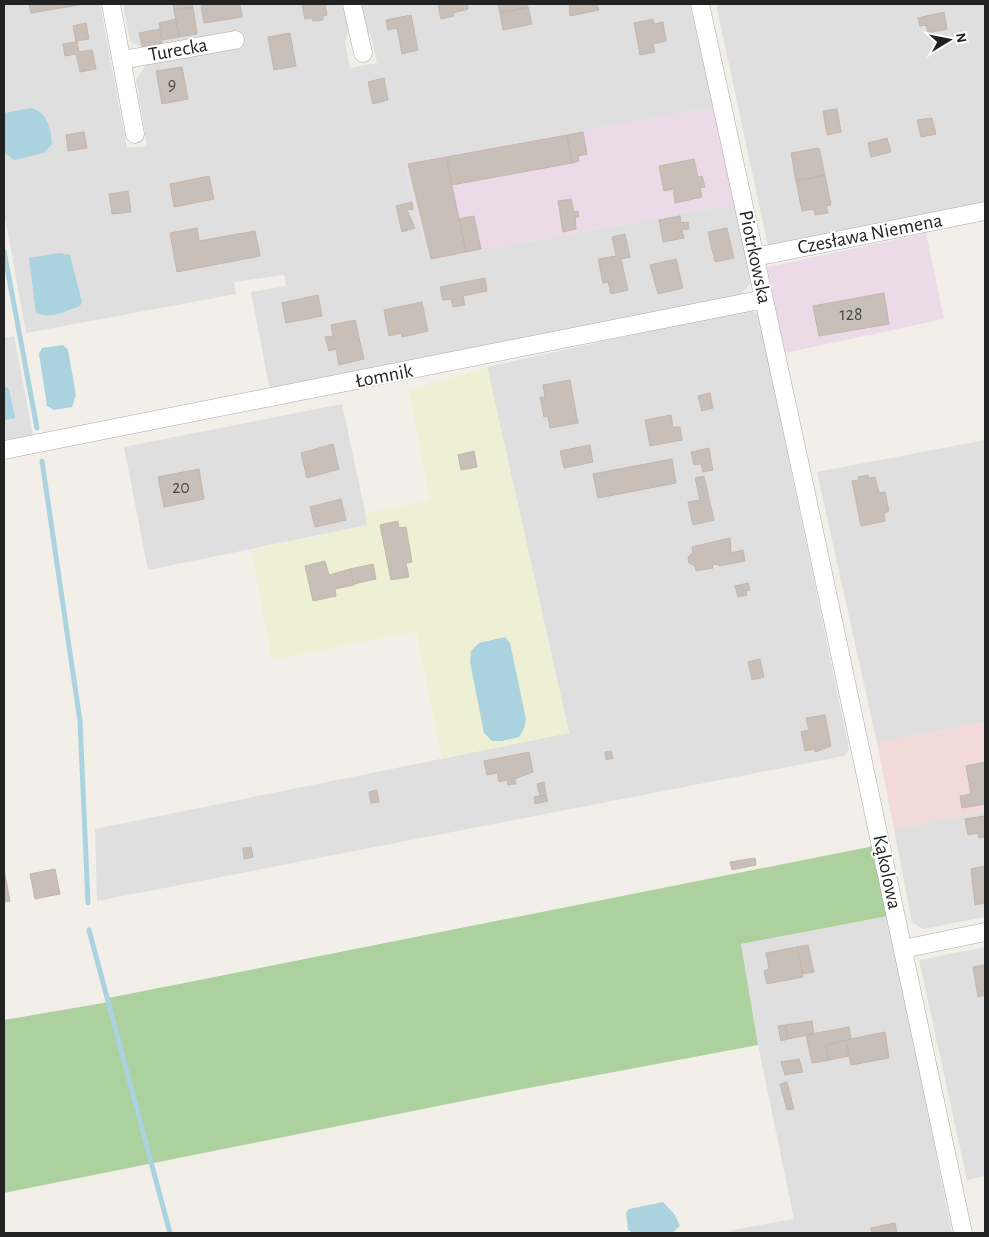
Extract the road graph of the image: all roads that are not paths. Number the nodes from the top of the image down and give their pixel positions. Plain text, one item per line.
1 (111, 4) edge
2 (352, 4) edge
3 (700, 4) edge
4 (235, 40) dead end
5 (363, 53) dead end
6 (122, 60) junction
7 (135, 134) dead end
8 (985, 211) edge
9 (755, 257) junction
10 (764, 299) junction
11 (4, 450) edge
12 (810, 510) joint
13 (985, 932) edge
14 (903, 949) junction
15 (963, 1233) edge

1 - 6 street, Turecka
2 - 5 street
3 - 9 street, Piotrkowska
4 - 6 street, Turecka
6 - 7 street, Turecka
8 - 9 street, Czesława Niemena
9 - 10 street, Piotrkowska
10 - 11 street, Łomnik
10 - 12 street, Piotrkowska
12 - 14 street, Kąkolowa
13 - 14 street
14 - 15 street, Kąkolowa

